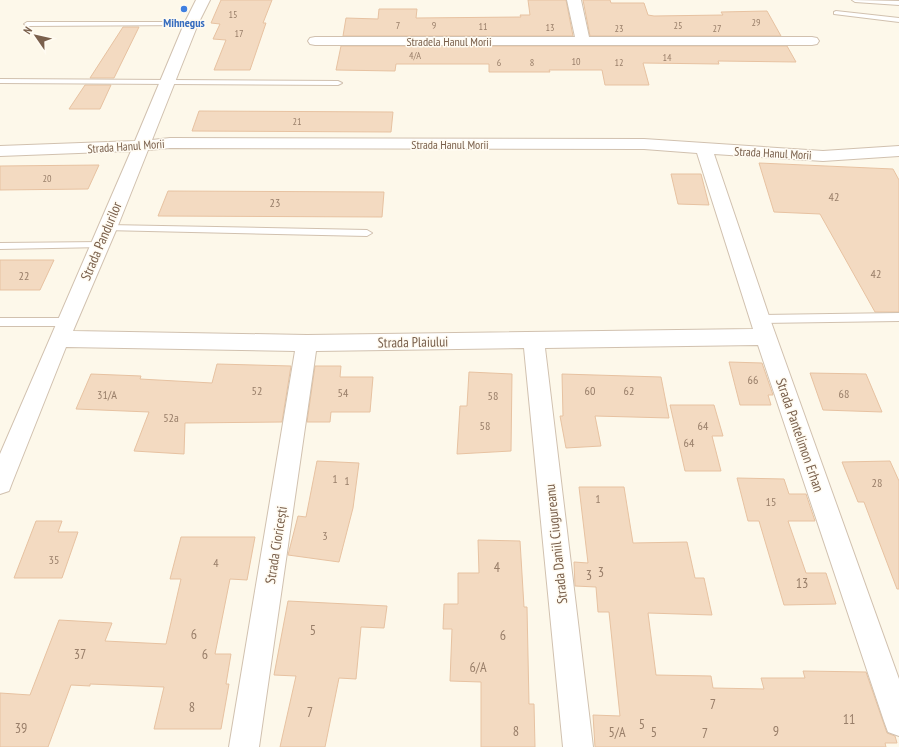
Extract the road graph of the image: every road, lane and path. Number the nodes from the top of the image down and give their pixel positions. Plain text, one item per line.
1 (203, 0) edge
2 (574, 0) edge
3 (855, 0) edge
4 (899, 3) edge
5 (836, 13) dead end
6 (899, 20) edge
7 (27, 24) dead end
8 (191, 24) junction
9 (812, 40) dead end
10 (315, 41) dead end
11 (583, 41) junction
12 (0, 80) edge
13 (167, 83) junction
14 (338, 83) dead end
15 (140, 146) junction
16 (704, 148) junction
17 (0, 151) edge
18 (899, 151) edge
19 (865, 155) junction
20 (899, 160) edge
21 (367, 233) dead end
22 (104, 237) junction
23 (0, 246) edge
24 (899, 317) edge
25 (0, 322) edge
26 (763, 328) junction
27 (62, 331) junction
28 (534, 341) junction
29 (307, 343) junction
30 (0, 483) edge
31 (899, 721) edge
32 (244, 747) edge
33 (578, 747) edge

1 - 8 street, Strada Pandurilor
2 - 11 street
3 - 4 lane
5 - 6 lane
7 - 8 lane
8 - 13 street, Strada Pandurilor
9 - 11 street, Stradela Hanul Morii
10 - 11 street, Stradela Hanul Morii
12 - 13 lane
13 - 14 lane
13 - 15 street, Strada Pandurilor
15 - 16 street, Strada Hanul Morii
15 - 17 street, Strada Hanul Morii
15 - 22 street, Strada Pandurilor
16 - 19 street, Strada Hanul Morii
16 - 26 street, Strada Pantelimon Erhan
18 - 19 street, Strada Hanul Morii
19 - 20 street
21 - 22 lane
22 - 23 lane
22 - 27 street, Strada Pandurilor
24 - 26 lane
25 - 27 lane
26 - 28 street, Strada Plaiului
26 - 31 street, Strada Pantelimon Erhan
27 - 29 street, Strada Plaiului
27 - 30 street, Strada Pandurilor
28 - 29 street, Strada Plaiului
28 - 33 street, Strada Daniil Ciugureanu
29 - 32 street, Strada Cioricești

